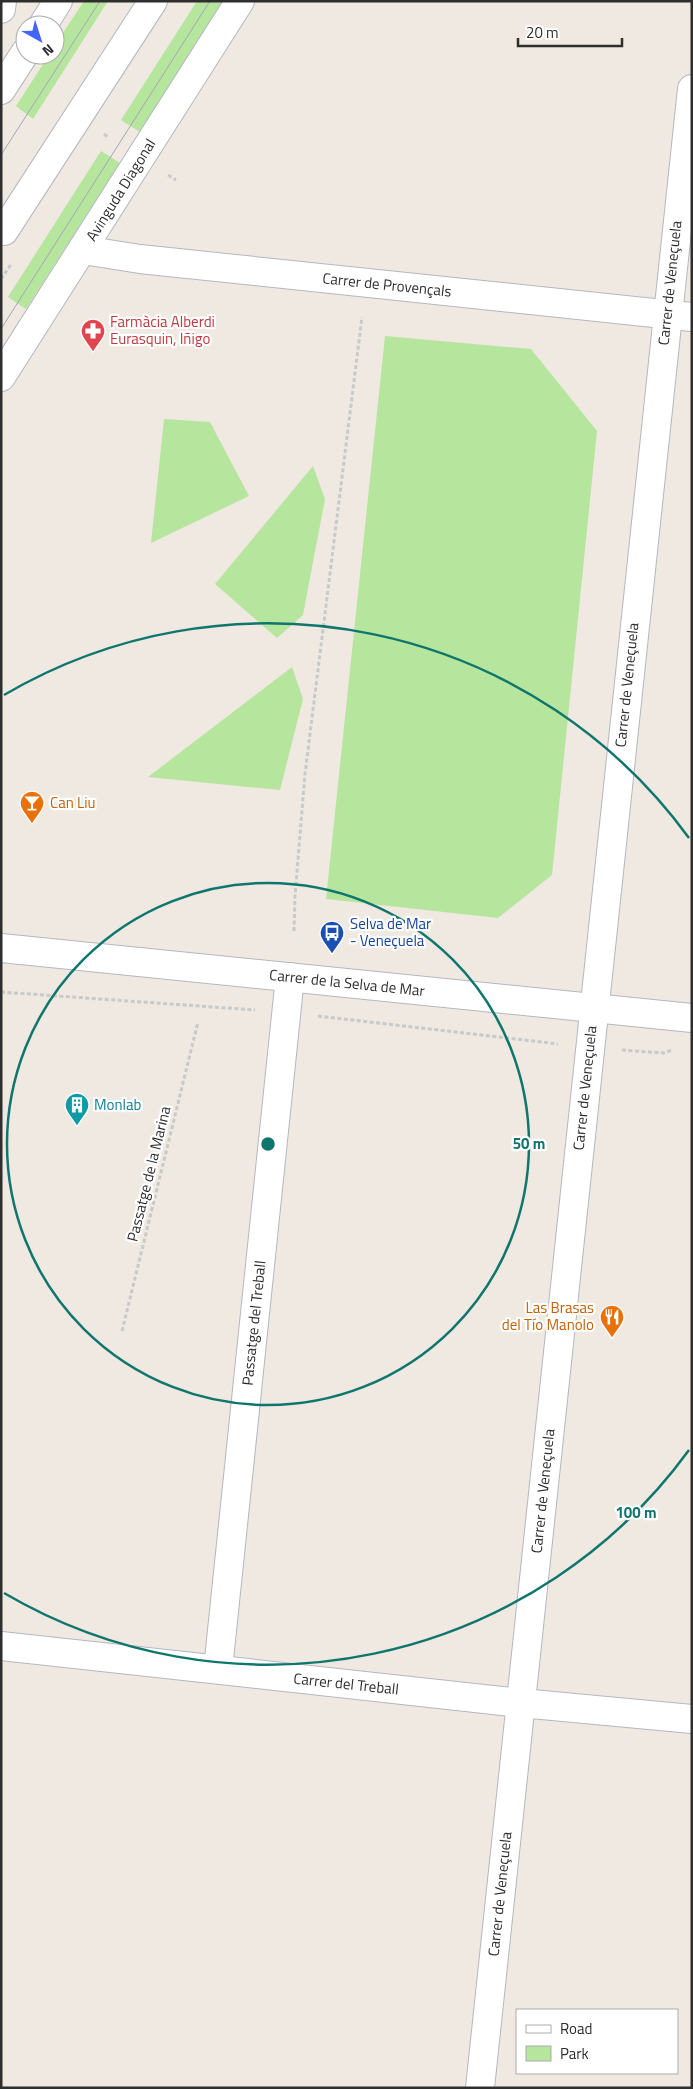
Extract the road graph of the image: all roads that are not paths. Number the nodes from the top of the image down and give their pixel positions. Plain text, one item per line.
1 (2, 1) edge
2 (58, 1) edge
3 (153, 1) edge
4 (240, 1) edge
5 (1, 10) edge
6 (49, 15) edge
7 (17, 65) edge
8 (692, 89) edge
9 (1, 90) edge
10 (4, 231) dead end
11 (83, 250) junction
12 (679, 316) edge
13 (1, 377) edge
14 (1, 948) edge
15 (290, 977) junction
16 (594, 1008) junction
17 (692, 1018) edge
18 (1, 1646) edge
19 (218, 1670) junction
20 (521, 1703) junction
21 (692, 1719) edge
22 (480, 2088) edge

1 - 5 street
2 - 6 street
3 - 10 street
4 - 11 street, Avinguda Diagonal
7 - 9 street
8 - 12 street, Carrer de Veneçuela
11 - 12 street, Carrer de Provençals
11 - 13 street, Avinguda Diagonal
12 - 16 street, Carrer de Veneçuela
14 - 15 street, Carrer de la Selva de Mar
15 - 16 street, Carrer de la Selva de Mar
15 - 19 street, Passatge del Treball
16 - 17 street, Carrer de la Selva de Mar
16 - 20 street, Carrer de Veneçuela
18 - 19 street, Carrer del Treball
19 - 20 street, Carrer del Treball
20 - 21 street, Carrer del Treball
20 - 22 street, Carrer de Veneçuela

